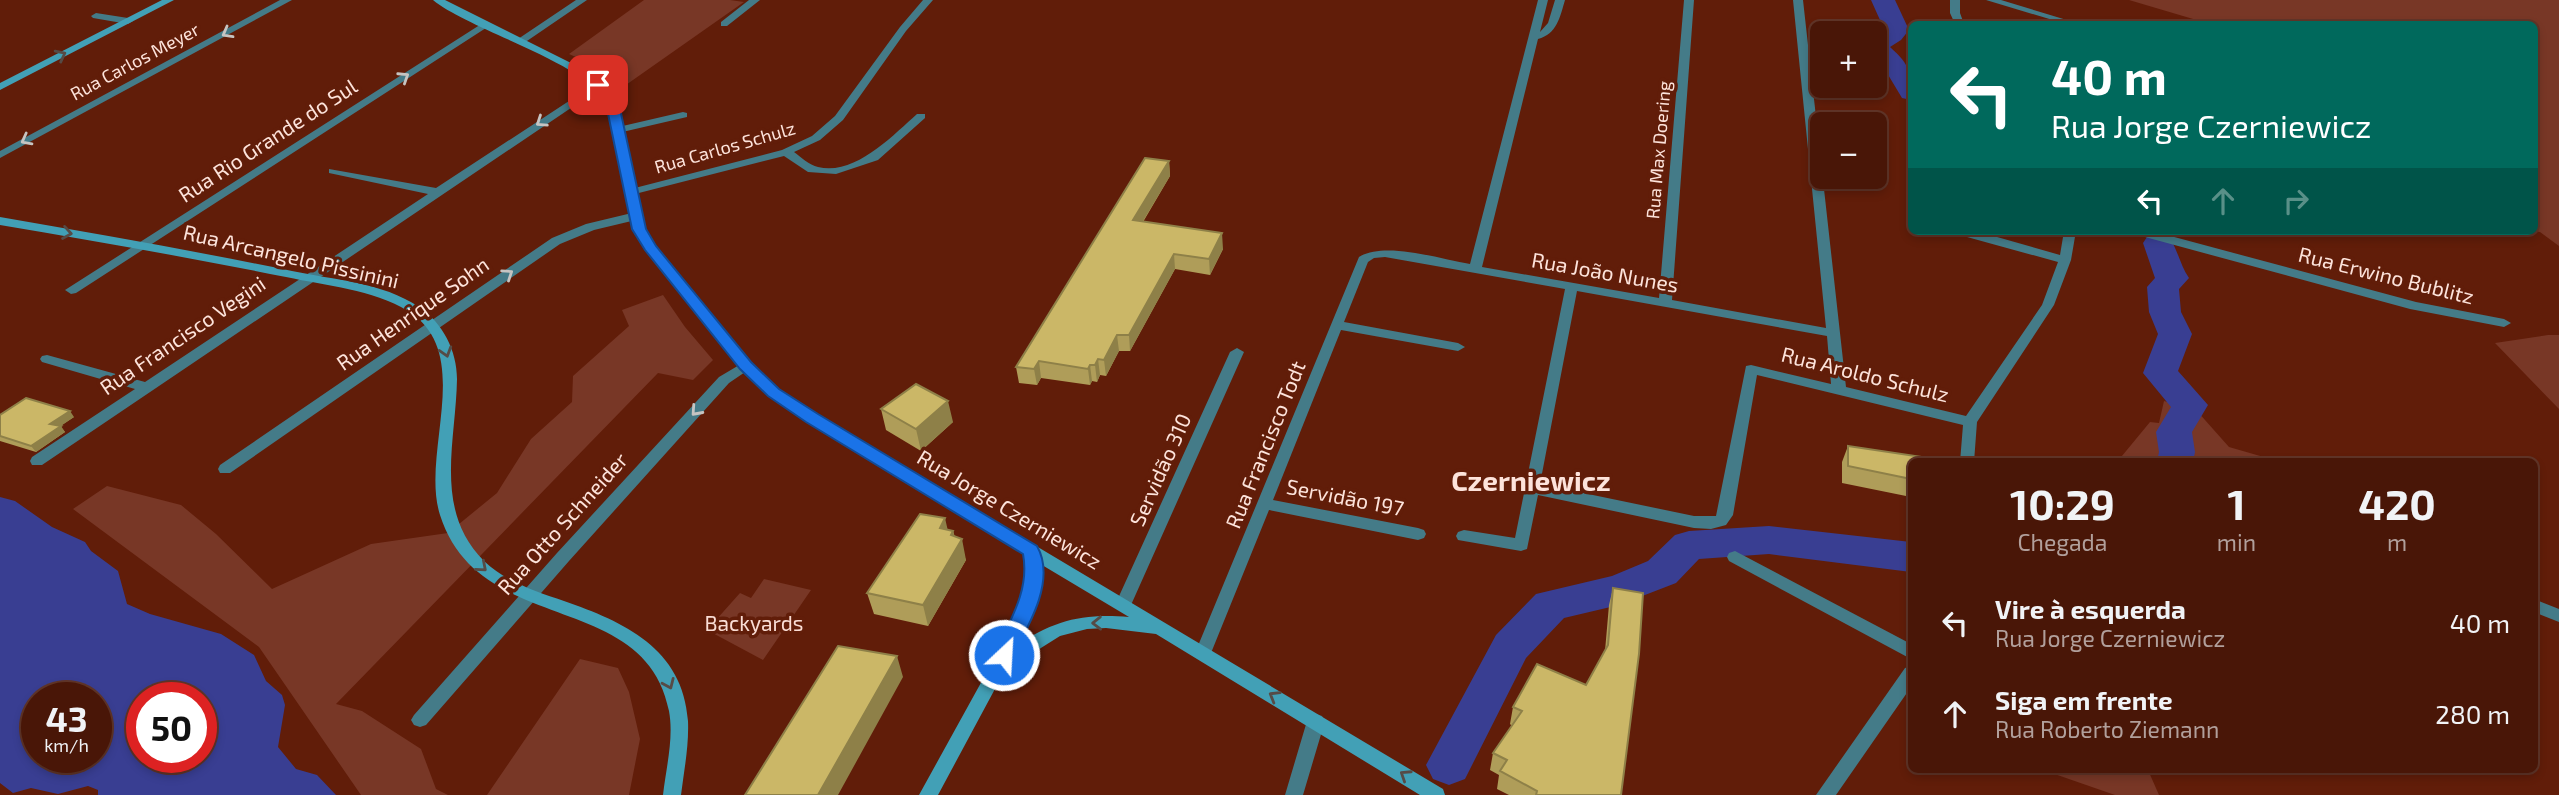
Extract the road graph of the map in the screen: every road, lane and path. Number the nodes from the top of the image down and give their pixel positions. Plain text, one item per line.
1 (169, 0) edge
2 (287, 0) edge
3 (438, 0) edge
4 (582, 0) edge
5 (755, 0) edge
6 (928, 0) edge
7 (1543, 0) edge
8 (1560, 0) edge
9 (1689, 0) edge
10 (1798, 0) edge
11 (1955, 0) edge
12 (1991, 0) edge
13 (96, 16) dead end
14 (128, 21) junction
15 (1959, 21) edge
16 (2064, 21) edge
17 (486, 24) junction
18 (724, 24) dead end
19 (1535, 37) junction
20 (521, 41) junction
21 (598, 85) junction
22 (0, 87) edge
23 (683, 115) dead end
24 (921, 116) dead end
25 (618, 130) junction
26 (786, 152) junction
27 (0, 155) edge
28 (332, 171) dead end
29 (436, 192) junction
30 (632, 192) junction
31 (636, 216) junction
32 (0, 221) edge
33 (1975, 235) edge
34 (2069, 235) edge
35 (2153, 235) edge
36 (140, 245) junction
37 (1371, 255) joint
38 (2065, 260) junction
39 (1475, 269) junction
40 (307, 278) junction
41 (1572, 286) junction
42 (71, 290) dead end
43 (1665, 303) junction
44 (2504, 323) dead end
45 (1337, 325) junction
46 (432, 326) junction
47 (1833, 333) junction
48 (1458, 347) dead end
49 (1237, 352) dead end
50 (47, 359) dead end
51 (746, 365) junction
52 (146, 387) junction
53 (1839, 391) junction
54 (1970, 422) junction
55 (1967, 458) edge
56 (37, 461) dead end
57 (225, 469) dead end
58 (1532, 488) junction
59 (1264, 504) junction
60 (1418, 534) dead end
61 (1464, 536) dead end
62 (1031, 550) junction
63 (1735, 557) dead end
64 (529, 595) junction
65 (1123, 605) junction
66 (2538, 607) edge
67 (2559, 616) edge
68 (1165, 630) junction
69 (1908, 650) edge
70 (1203, 653) junction
71 (996, 672) junction
72 (1908, 677) edge
73 (420, 720) dead end
74 (1316, 720) junction
75 (672, 795) edge
76 (928, 795) edge
77 (1294, 795) edge
78 (1436, 795) edge
79 (1825, 795) edge

1 - 14 main road
2 -> 27 street, Rua Carlos Meyer
3 - 17 main road
4 - 20 street
5 - 18 street
6 - 26 street, Rua Carlos Schulz
7 - 19 street
8 - 19 street
9 - 43 street, Rua Max Doering
10 - 47 street
11 - 15 street
12 - 16 street
13 - 14 street
22 -> 14 main road
17 - 20 main road
36 -> 17 street, Rua Rio Grande do Sul
19 - 39 street
20 - 21 main road
21 - 25 main road, Rua Jorge Czerniewicz
21 -> 29 street, Rua Francisco Vegini
23 - 25 street
24 - 26 street
25 - 30 main road, Rua Jorge Czerniewicz
26 - 30 street, Rua Carlos Schulz
28 - 29 street
29 - 40 street, Rua Francisco Vegini
30 - 31 main road, Rua Jorge Czerniewicz
46 -> 31 street, Rua Henrique Sohn
31 - 51 main road, Rua Jorge Czerniewicz
32 -> 36 main road, Rua Arcangelo Pissinini
33 - 38 street
34 - 38 street
35 - 44 street, Rua Erwino Bublitz
36 - 40 main road, Rua Arcangelo Pissinini
36 - 42 street, Rua Rio Grande do Sul
37 - 39 street, Rua João Nunes
37 - 45 street, Rua Francisco Todt
38 - 54 street
39 - 41 street, Rua João Nunes
40 - 46 main road, Rua Arcangelo Pissinini
40 - 52 street, Rua Francisco Vegini
41 - 43 street, Rua João Nunes
41 - 58 street
43 - 47 street, Rua João Nunes
45 - 48 street
45 - 59 street, Rua Francisco Todt
46 - 57 street, Rua Henrique Sohn
46 -> 64 main road, Rua Arcangelo Pissinini
47 - 53 street
49 - 65 street, Servidão 310
50 - 52 street
51 - 62 main road, Rua Jorge Czerniewicz
51 -> 64 street, Rua Otto Schneider
52 - 56 street, Rua Francisco Vegini
53 - 54 street, Rua Aroldo Schulz
53 - 58 street, Rua Aroldo Schulz
54 - 55 street
58 - 61 street
59 - 60 street, Servidão 197
59 - 70 street, Rua Francisco Todt
62 - 65 main road, Rua Jorge Czerniewicz
62 - 71 main road
63 - 69 street
64 - 73 street, Rua Otto Schneider
64 -> 75 main road, Rua Arcangelo Pissinini
65 - 68 main road, Rua Jorge Czerniewicz
66 - 67 street
68 - 70 main road, Rua Jorge Czerniewicz
68 -> 71 main road
74 -> 70 main road, Rua Jorge Czerniewicz
71 - 76 main road
72 - 79 street
74 - 77 street
78 -> 74 main road, Rua Jorge Czerniewicz

